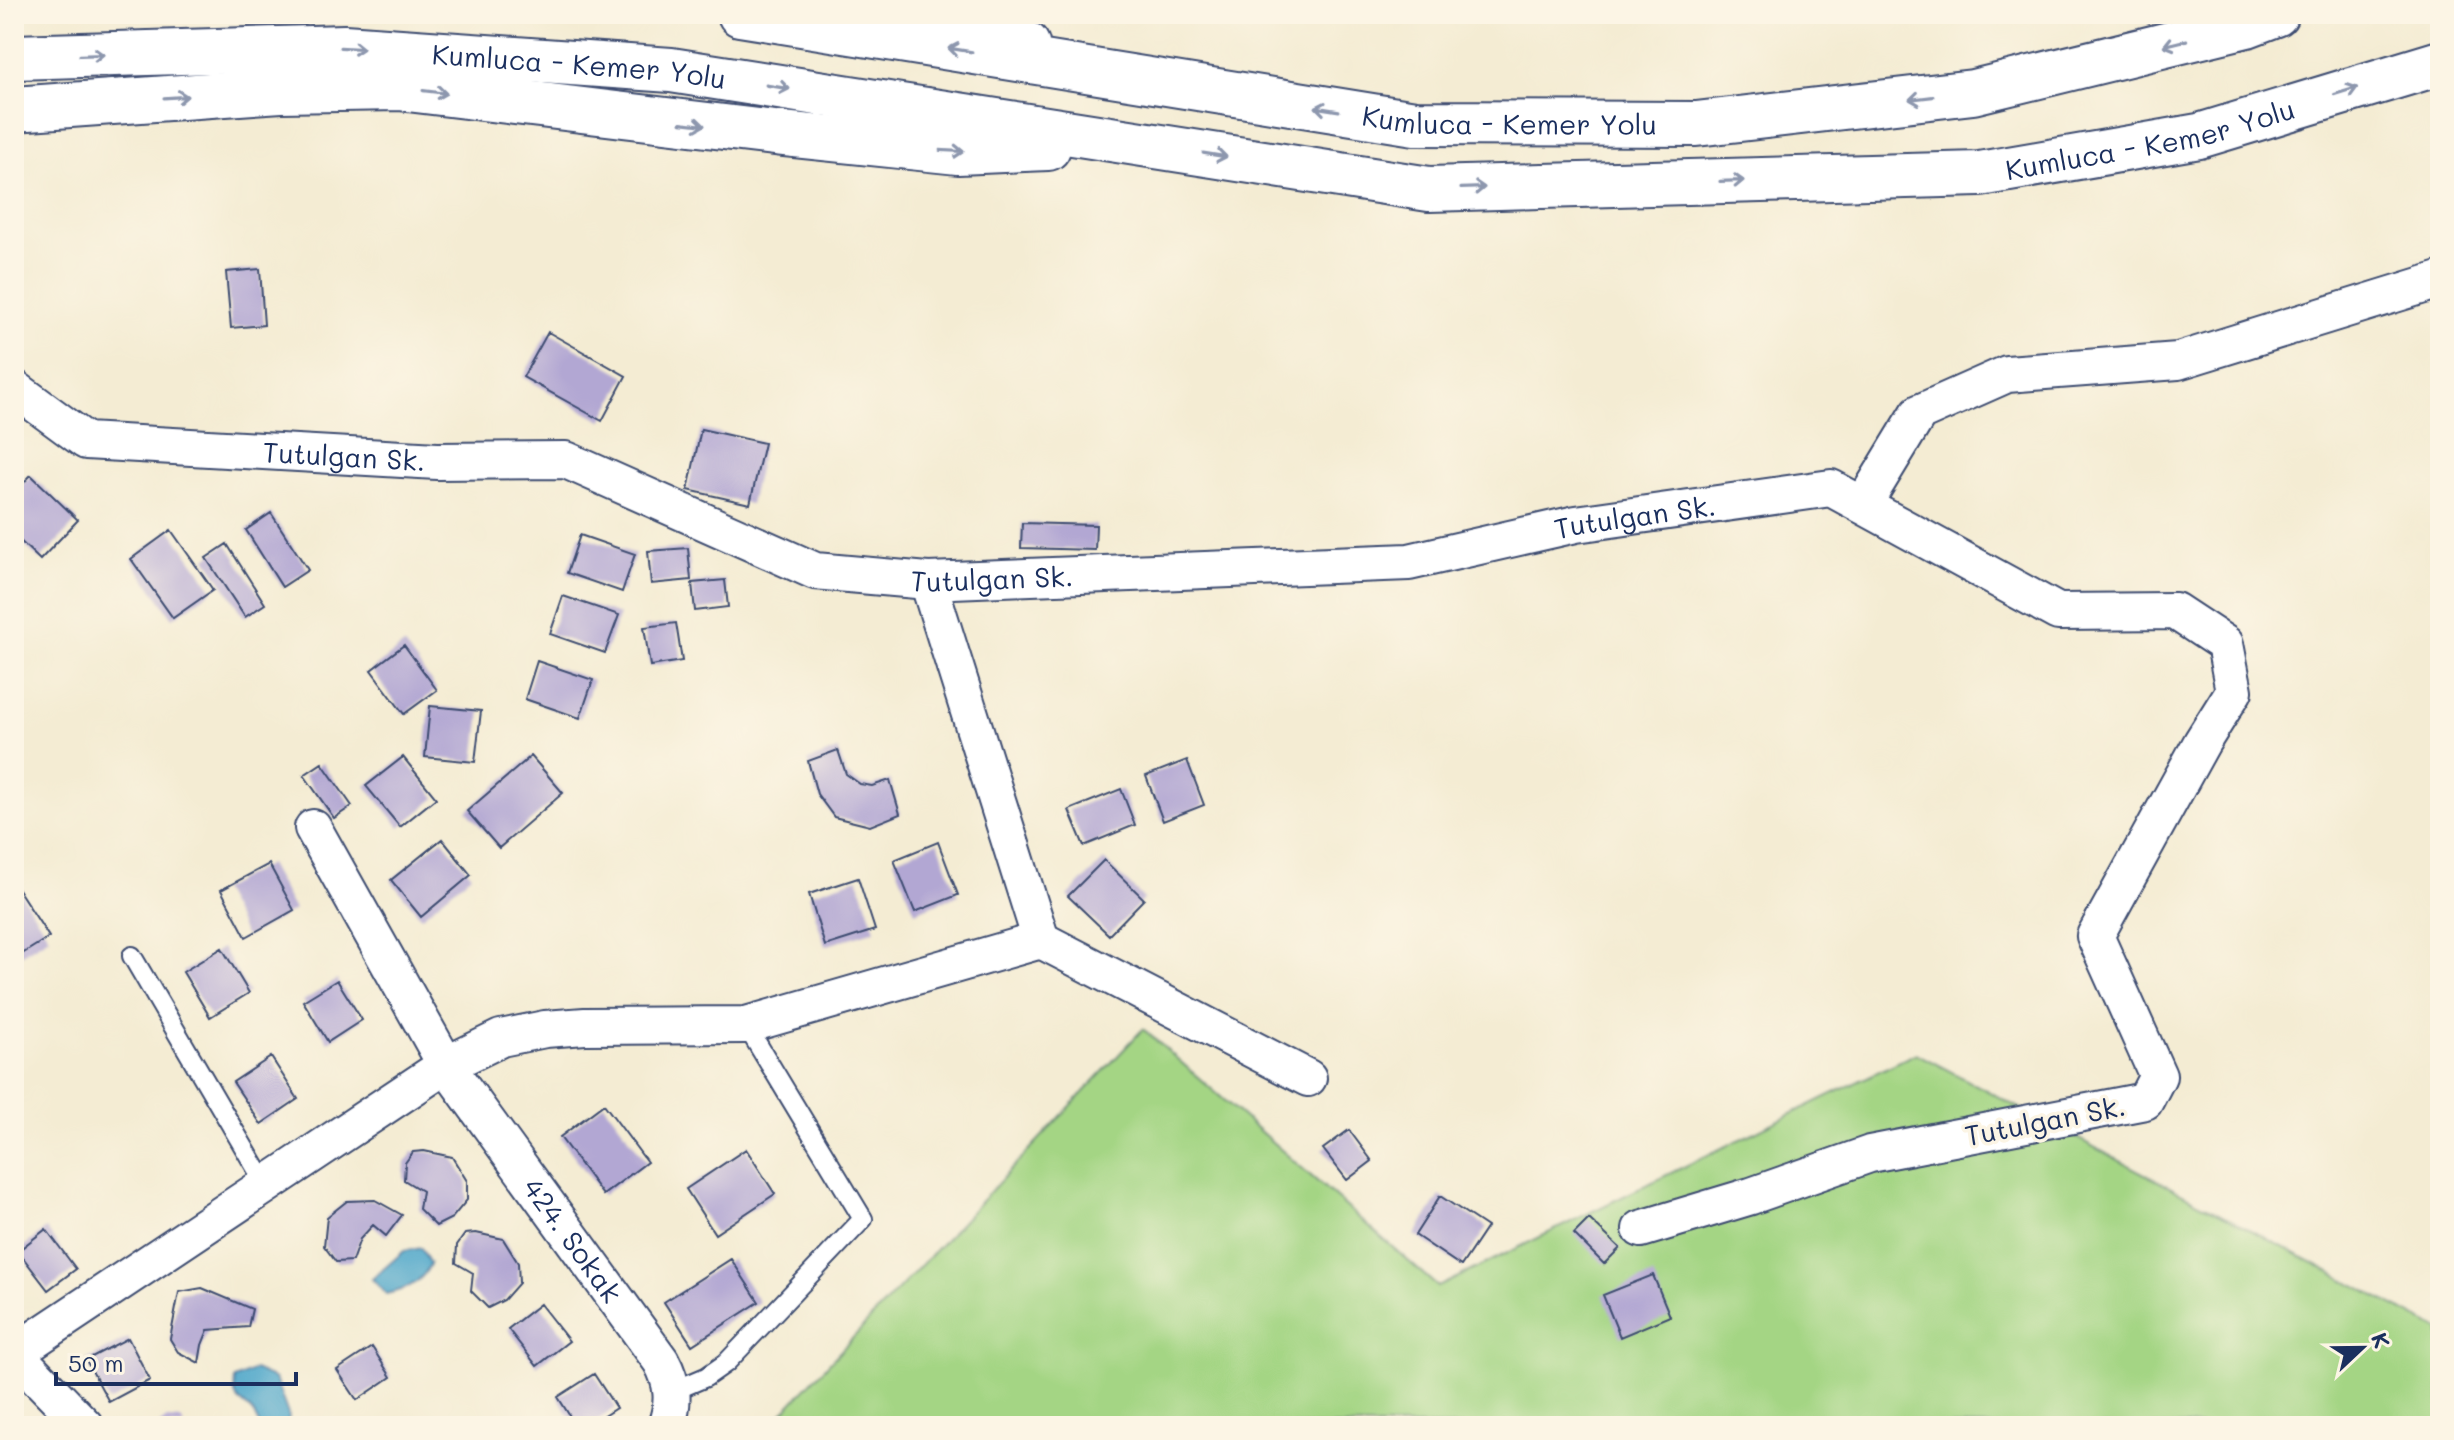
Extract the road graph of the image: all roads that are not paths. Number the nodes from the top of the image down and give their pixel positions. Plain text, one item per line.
1 (740, 14) edge
2 (957, 14) edge
3 (2276, 14) edge
4 (14, 57) edge
5 (2440, 63) edge
6 (1092, 71) junction
7 (14, 109) edge
8 (1138, 143) junction
9 (2440, 280) edge
10 (14, 388) edge
11 (1863, 505) junction
12 (928, 581) junction
13 (313, 828) dead end
14 (1041, 940) junction
15 (132, 956) dead end
16 (746, 1025) junction
17 (446, 1065) junction
18 (1308, 1078) dead end
19 (266, 1185) junction
20 (1641, 1229) dead end
21 (14, 1353) edge
22 (673, 1391) junction
23 (85, 1426) edge
24 (666, 1426) edge

6 -> 1 highway, Kumluca - Kemer Yolu
2 - 6 highway
3 -> 6 highway, Kumluca - Kemer Yolu
4 -> 8 highway, Kumluca - Kemer Yolu
8 -> 5 highway, Kumluca - Kemer Yolu
7 -> 8 highway, Kumluca - Kemer Yolu
9 - 11 street
10 - 12 street, Tutulgan Sk.
11 - 12 street, Tutulgan Sk.
11 - 20 street, Tutulgan Sk.
12 - 14 street
13 - 17 street, 424. Sokak
14 - 16 street
14 - 18 street
15 - 19 lane
16 - 17 street
16 - 22 lane
17 - 19 street
17 - 22 street, 424. Sokak
19 - 21 street
21 - 23 street
22 - 24 street

